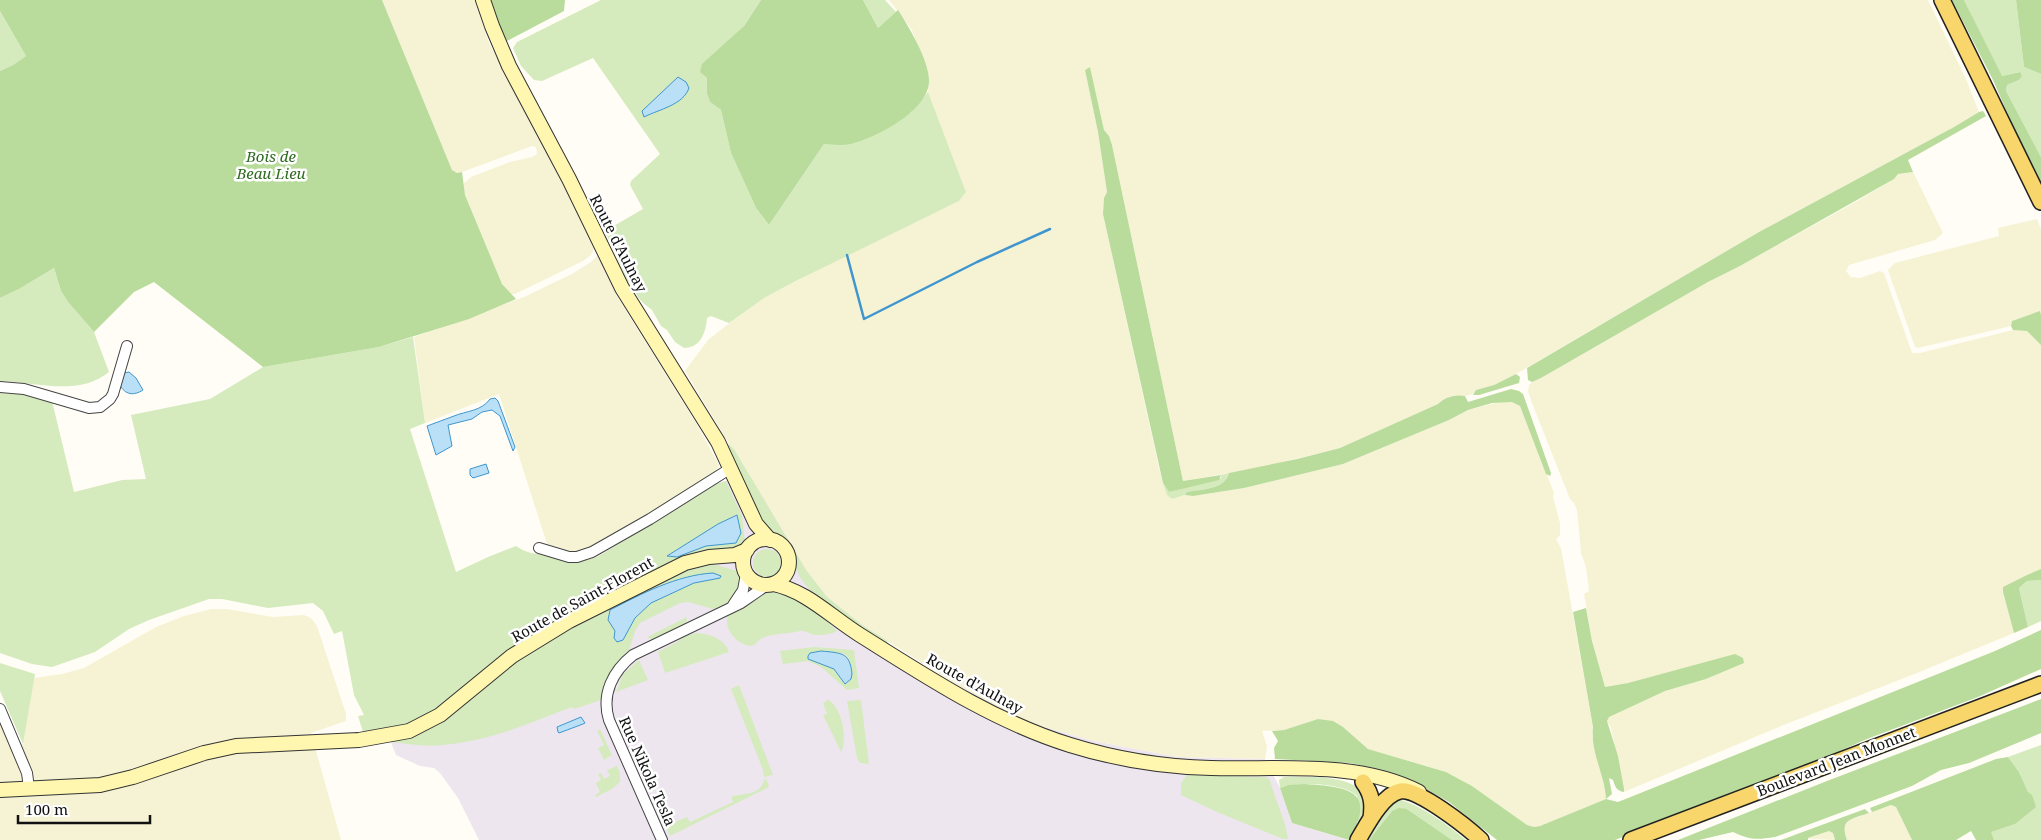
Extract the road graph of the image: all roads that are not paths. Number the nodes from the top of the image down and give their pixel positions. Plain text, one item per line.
1 (483, 0) edge
2 (1942, 0) edge
3 (2041, 202) edge
4 (127, 346) dead end
5 (0, 387) edge
6 (731, 468) junction
7 (740, 492) junction
8 (770, 540) junction
9 (539, 548) dead end
10 (748, 549) junction
11 (698, 559) junction
12 (788, 568) junction
13 (746, 572) junction
14 (770, 585) junction
15 (810, 600) junction
16 (732, 606) junction
17 (2041, 676) edge
18 (2041, 684) edge
19 (2041, 690) edge
20 (0, 709) edge
21 (1327, 770) junction
22 (1808, 772) junction
23 (1364, 782) junction
24 (29, 788) junction
25 (0, 790) edge
26 (1396, 792) junction
27 (1370, 819) junction
28 (662, 840) edge
29 (1358, 840) edge
30 (1473, 840) edge
31 (1481, 840) edge
32 (1488, 840) edge
33 (1631, 840) edge
34 (1648, 840) edge

1 - 6 street, Route d'Aulnay
2 - 3 main road
4 - 5 street
6 - 7 street, Route d'Aulnay
6 - 9 street
7 - 8 street, Route d'Aulnay
7 - 10 street, Route d'Aulnay
8 - 10 street
8 - 12 street
10 - 11 street, Route de Saint-Florent
10 - 13 street
11 - 13 street, Route de Saint-Florent
11 - 24 street, Route de Saint-Florent
12 - 14 street
12 - 15 street, Route d'Aulnay
13 - 14 street
13 - 16 street
14 - 15 street, Route d'Aulnay
14 - 16 street, Rue Nikola Tesla
15 - 21 street, Route d'Aulnay
16 - 28 street, Rue Nikola Tesla
17 - 22 main road
18 - 22 main road, Boulevard Jean Monnet
19 - 34 main road, Boulevard Jean Monnet
20 - 24 street
21 - 23 street
21 - 32 street
22 - 33 main road, Boulevard Jean Monnet
23 - 26 street
23 - 27 main road
24 - 25 street, Route de Saint-Florent
26 - 27 main road
26 - 30 street
26 - 31 main road
27 - 29 main road

